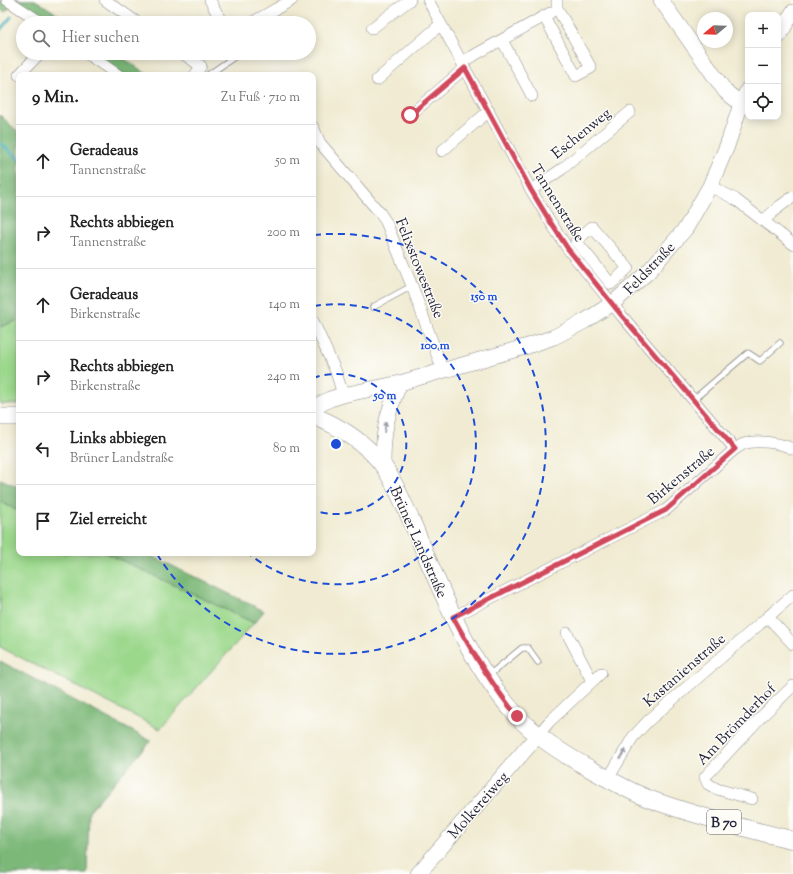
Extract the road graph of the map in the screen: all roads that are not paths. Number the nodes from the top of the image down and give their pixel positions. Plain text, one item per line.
1 (7, 0) edge
2 (105, 0) edge
3 (210, 0) edge
4 (292, 0) edge
5 (410, 0) edge
6 (428, 0) edge
7 (661, 0) edge
8 (557, 4) edge
9 (793, 12) edge
10 (31, 16) edge
11 (128, 16) edge
12 (218, 16) edge
13 (263, 16) edge
14 (544, 16) junction
15 (442, 24) junction
16 (372, 28) dead end
17 (781, 32) edge
18 (502, 40) junction
19 (33, 60) edge
20 (96, 60) edge
21 (192, 60) edge
22 (230, 60) edge
23 (464, 65) junction
24 (21, 72) edge
25 (114, 72) edge
26 (197, 72) edge
27 (212, 72) edge
28 (377, 80) dead end
29 (745, 95) edge
30 (532, 96) dead end
31 (741, 104) junction
32 (489, 111) junction
33 (630, 112) dead end
34 (410, 115) dead end
35 (316, 134) edge
36 (442, 152) dead end
37 (710, 186) junction
38 (531, 190) junction
39 (793, 197) edge
40 (764, 220) junction
41 (793, 244) edge
42 (611, 284) joint
43 (412, 286) junction
44 (613, 304) junction
45 (373, 307) dead end
46 (316, 328) edge
47 (780, 343) dead end
48 (443, 371) junction
49 (400, 383) junction
50 (343, 394) junction
51 (694, 399) junction
52 (316, 406) edge
53 (16, 417) edge
54 (0, 418) edge
55 (320, 419) edge
56 (735, 449) junction
57 (793, 449) edge
58 (383, 466) junction
59 (793, 595) edge
60 (453, 617) junction
61 (768, 617) junction
62 (567, 633) dead end
63 (793, 644) edge
64 (538, 662) dead end
65 (601, 672) dead end
66 (487, 676) junction
67 (592, 681) junction
68 (793, 686) edge
69 (538, 735) junction
70 (611, 775) junction
71 (752, 799) dead end
72 (793, 840) edge
73 (418, 874) edge

1 - 10 street
2 - 11 street
3 - 12 street
4 - 13 street
5 - 16 street
6 - 15 street, Tannenstraße
7 - 31 street
8 - 14 street
8 - 14 street
9 - 17 street
14 - 18 street
15 - 23 street, Tannenstraße
15 - 28 street
18 - 23 street
18 - 30 street
19 - 24 street
20 - 25 street
21 - 26 street
22 - 27 lane
23 - 32 street, Tannenstraße
23 - 34 street
29 - 31 street, Feldstraße
31 - 37 street, Feldstraße
32 - 36 street
32 - 38 street, Tannenstraße
33 - 38 street, Eschenweg
35 - 43 street, Felixstowestraße
37 - 40 street
37 - 44 street, Feldstraße
38 - 44 street, Tannenstraße
39 - 40 street
40 - 41 street
42 - 42 street
43 - 45 lane
43 - 48 street, Felixstowestraße
44 - 48 street, Feldstraße
44 - 51 street, Birkenstraße
46 - 50 street
47 - 51 lane
48 - 49 street, Feldstraße
49 - 50 street, Feldstraße
58 -> 49 street
50 - 52 street, Feldstraße
50 - 55 street
51 - 56 street, Birkenstraße
53 - 54 main road
55 - 58 main road, Brüner Landstraße / B 70
56 - 57 street
56 - 60 street, Birkenstraße
58 - 60 main road, Brüner Landstraße / B 70
59 - 61 street, Kastanienstraße
60 - 66 main road, Brüner Landstraße / B 70
61 - 63 street
70 -> 61 street, Kastanienstraße
62 - 67 street
64 - 66 lane
65 - 67 street
66 - 69 main road, Brüner Landstraße / B 70
67 - 69 street
68 - 71 street, Am Brömderhof
69 - 70 main road, Brüner Landstraße / B 70
69 - 73 street, Molkereiweg
70 - 72 main road, Brüner Landstraße / B 70

